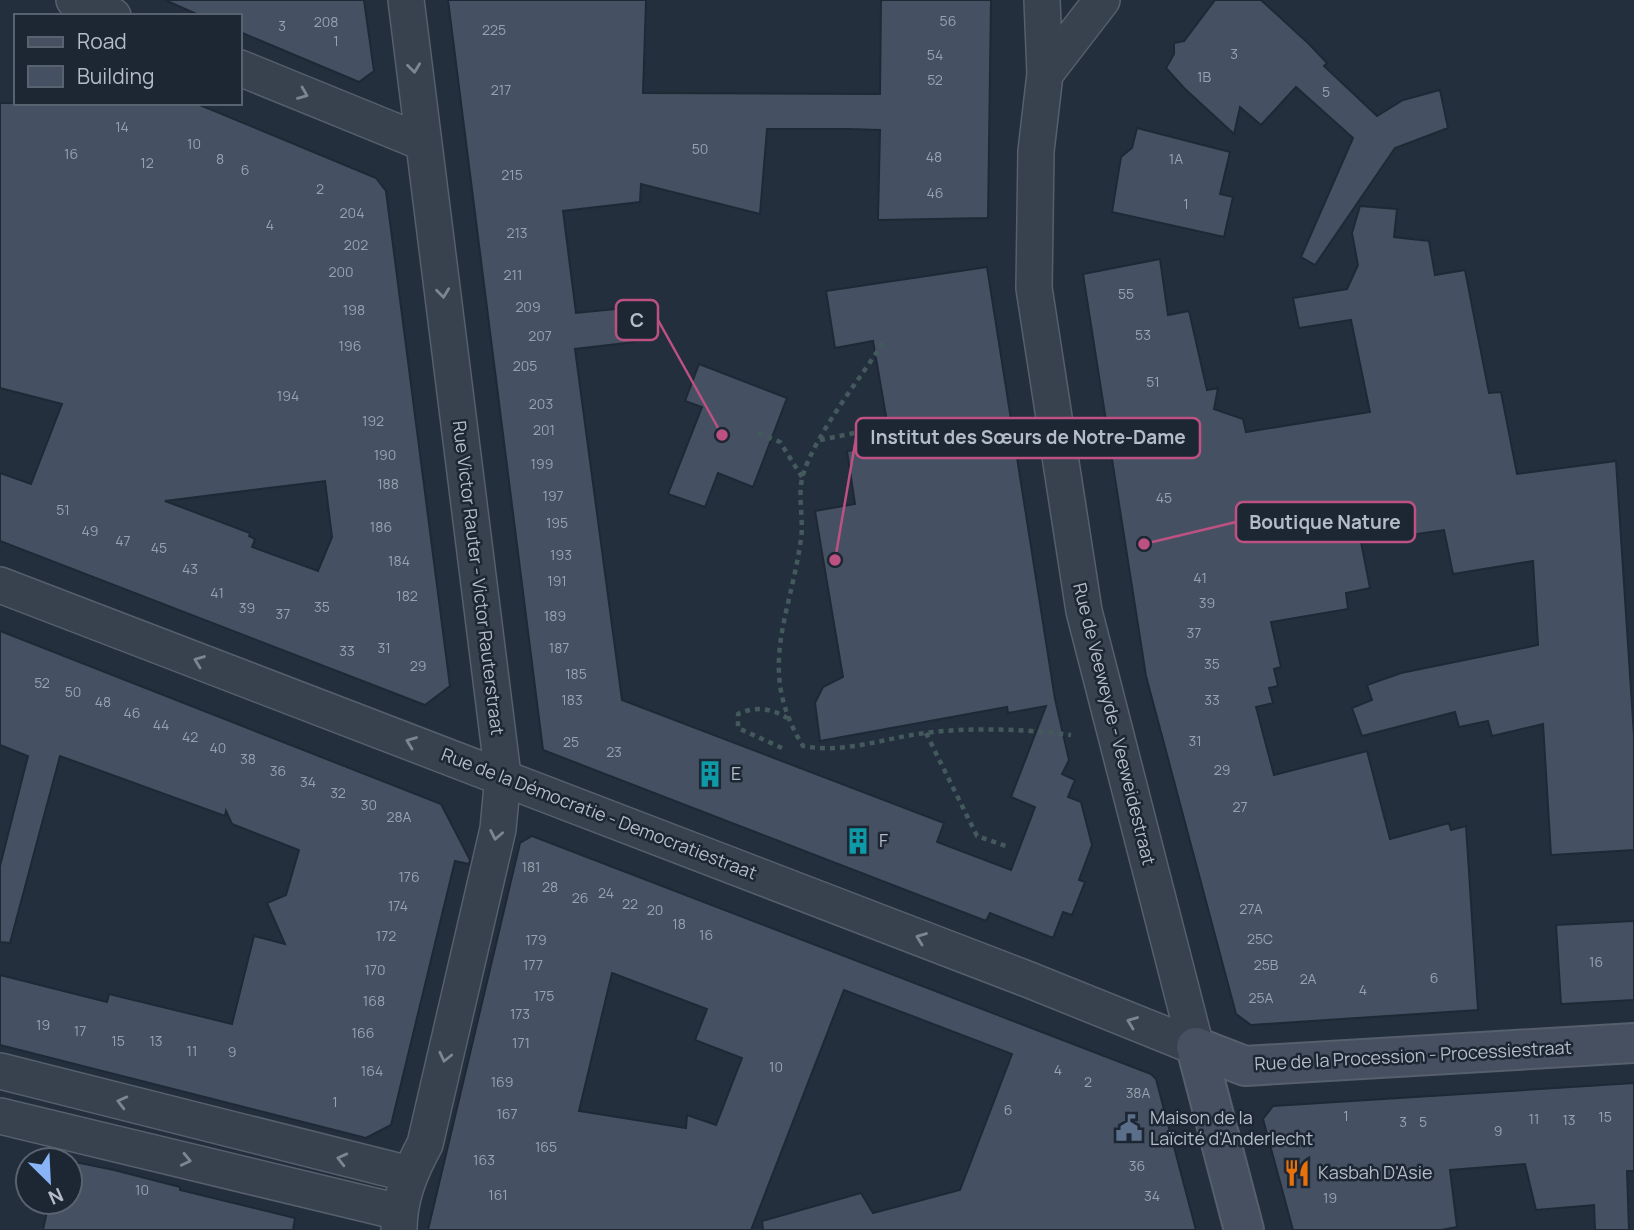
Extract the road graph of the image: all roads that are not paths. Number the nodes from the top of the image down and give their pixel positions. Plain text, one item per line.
1 (74, 0) edge
2 (405, 0) edge
3 (1042, 0) edge
4 (1102, 0) edge
5 (108, 14) edge
6 (242, 69) edge
7 (1045, 74) junction
8 (424, 143) junction
9 (0, 585) edge
10 (503, 776) junction
11 (1634, 1043) edge
12 (1196, 1047) junction
13 (0, 1071) edge
14 (0, 1116) edge
15 (409, 1174) junction
16 (399, 1221) edge
17 (1244, 1230) edge

1 - 5 street
2 -> 8 street, Rue Victor Rauter - Victor Rauterstraat
3 - 7 street, Rue de Veeweyde - Veeweidestraat
4 - 7 street
6 -> 8 street
7 - 12 street, Rue de Veeweyde - Veeweidestraat
8 -> 10 street, Rue Victor Rauter - Victor Rauterstraat
10 -> 9 street, Rue de la Démocratie - Democratiestraat
12 -> 10 street, Rue de la Démocratie - Democratiestraat
10 -> 15 street, Rue Victor Rauter - Victor Rauterstraat
11 - 12 street, Rue de la Procession - Processiestraat
12 - 17 street, Rue de Veeweyde - Veeweidestraat
15 -> 13 street
14 -> 16 street
15 - 16 street, Rue Victor Rauter - Victor Rauterstraat

